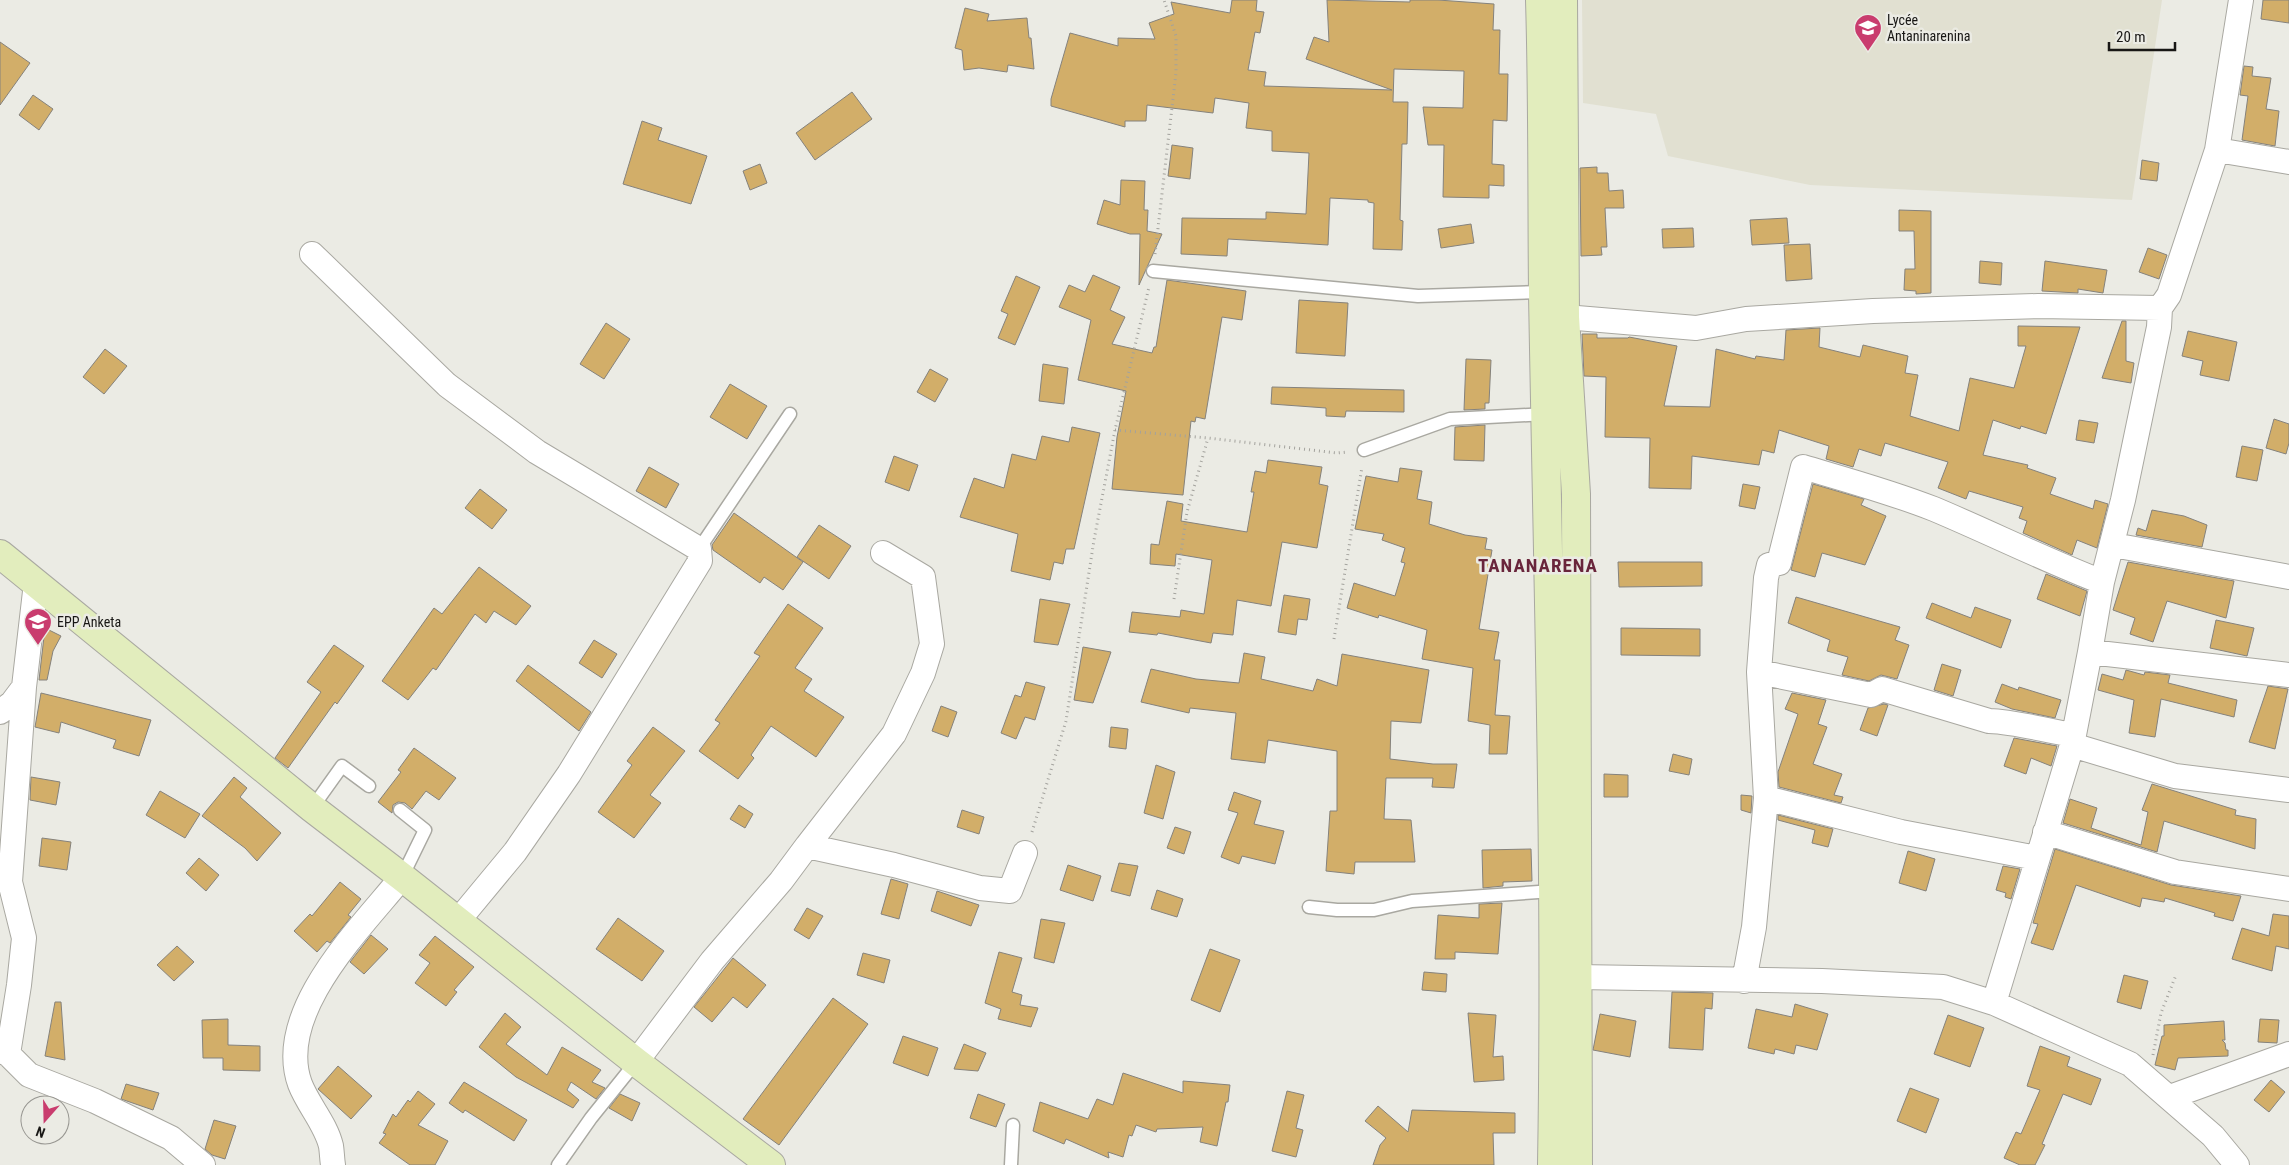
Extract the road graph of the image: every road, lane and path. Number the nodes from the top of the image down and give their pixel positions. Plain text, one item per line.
1 (1164, 0) edge
2 (1540, 0) edge
3 (1563, 0) edge
4 (2241, 0) edge
5 (1552, 63) junction
6 (2217, 150) junction
7 (2289, 162) edge
8 (312, 254) dead end
9 (1153, 271) junction
10 (1557, 301) junction
11 (2160, 308) junction
12 (790, 414) dead end
13 (1546, 414) junction
14 (1114, 430) junction
15 (1208, 438) junction
16 (1364, 450) junction
17 (1562, 493) junction
18 (2113, 546) junction
19 (699, 549) junction
20 (883, 553) dead end
21 (0, 554) edge
22 (2289, 577) edge
23 (2102, 582) junction
24 (36, 583) junction
25 (1174, 599) dead end
26 (1334, 639) dead end
27 (2090, 652) junction
28 (1759, 672) junction
29 (2289, 675) edge
30 (1564, 679) junction
31 (24, 686) junction
32 (0, 712) edge
33 (2073, 740) junction
34 (369, 786) dead end
35 (2289, 790) edge
36 (1766, 798) junction
37 (312, 808) junction
38 (400, 810) dead end
39 (2045, 832) junction
40 (807, 846) junction
41 (1025, 853) joint
42 (2037, 858) junction
43 (402, 877) junction
44 (2289, 889) edge
45 (1553, 892) junction
46 (1309, 907) dead end
47 (457, 922) junction
48 (1565, 936) junction
49 (2176, 975) dead end
50 (1577, 976) junction
51 (1744, 981) junction
52 (1994, 1003) junction
53 (4, 1053) edge
54 (2289, 1054) edge
55 (636, 1062) junction
56 (2145, 1077) junction
57 (2170, 1096) junction
58 (1013, 1125) dead end
59 (203, 1165) edge
60 (333, 1165) edge
61 (558, 1165) edge
62 (771, 1165) edge
63 (1011, 1165) edge
64 (1552, 1165) edge
65 (1578, 1165) edge
66 (2237, 1165) edge

1 - 9 path
2 - 5 street
3 - 5 street
4 - 6 street
5 - 10 street
6 - 7 street
6 - 11 street
8 - 19 street
9 - 10 lane
9 - 14 path
10 - 11 street
10 - 13 street
10 - 17 street
11 - 18 street
12 - 19 lane
13 - 16 lane
13 - 17 street
14 - 15 path
14 - 41 path
15 - 16 path
15 - 25 path
16 - 26 path
17 - 30 street
18 - 22 street
18 - 23 street
19 - 47 street
20 - 40 street
21 - 24 street
23 - 27 street
23 - 28 street
24 - 31 street
24 - 37 street
27 - 29 street
27 - 33 street
28 - 33 street
28 - 36 street
30 - 45 street
30 - 48 street
31 - 32 street
31 - 53 street
33 - 35 street
33 - 39 street
34 - 37 lane
36 - 42 street
36 - 51 street
37 - 43 street
38 - 43 lane
39 - 42 street
39 - 44 street
40 - 41 street
40 - 55 street
42 - 52 street
43 - 47 street
43 - 60 street
45 - 46 lane
45 - 48 street
47 - 55 street
48 - 50 street
48 - 64 street
49 - 56 path
50 - 51 street
50 - 65 street
51 - 52 street
52 - 56 street
53 - 59 street
54 - 57 street
55 - 61 lane
55 - 62 street
56 - 57 street
57 - 66 street
58 - 63 lane

